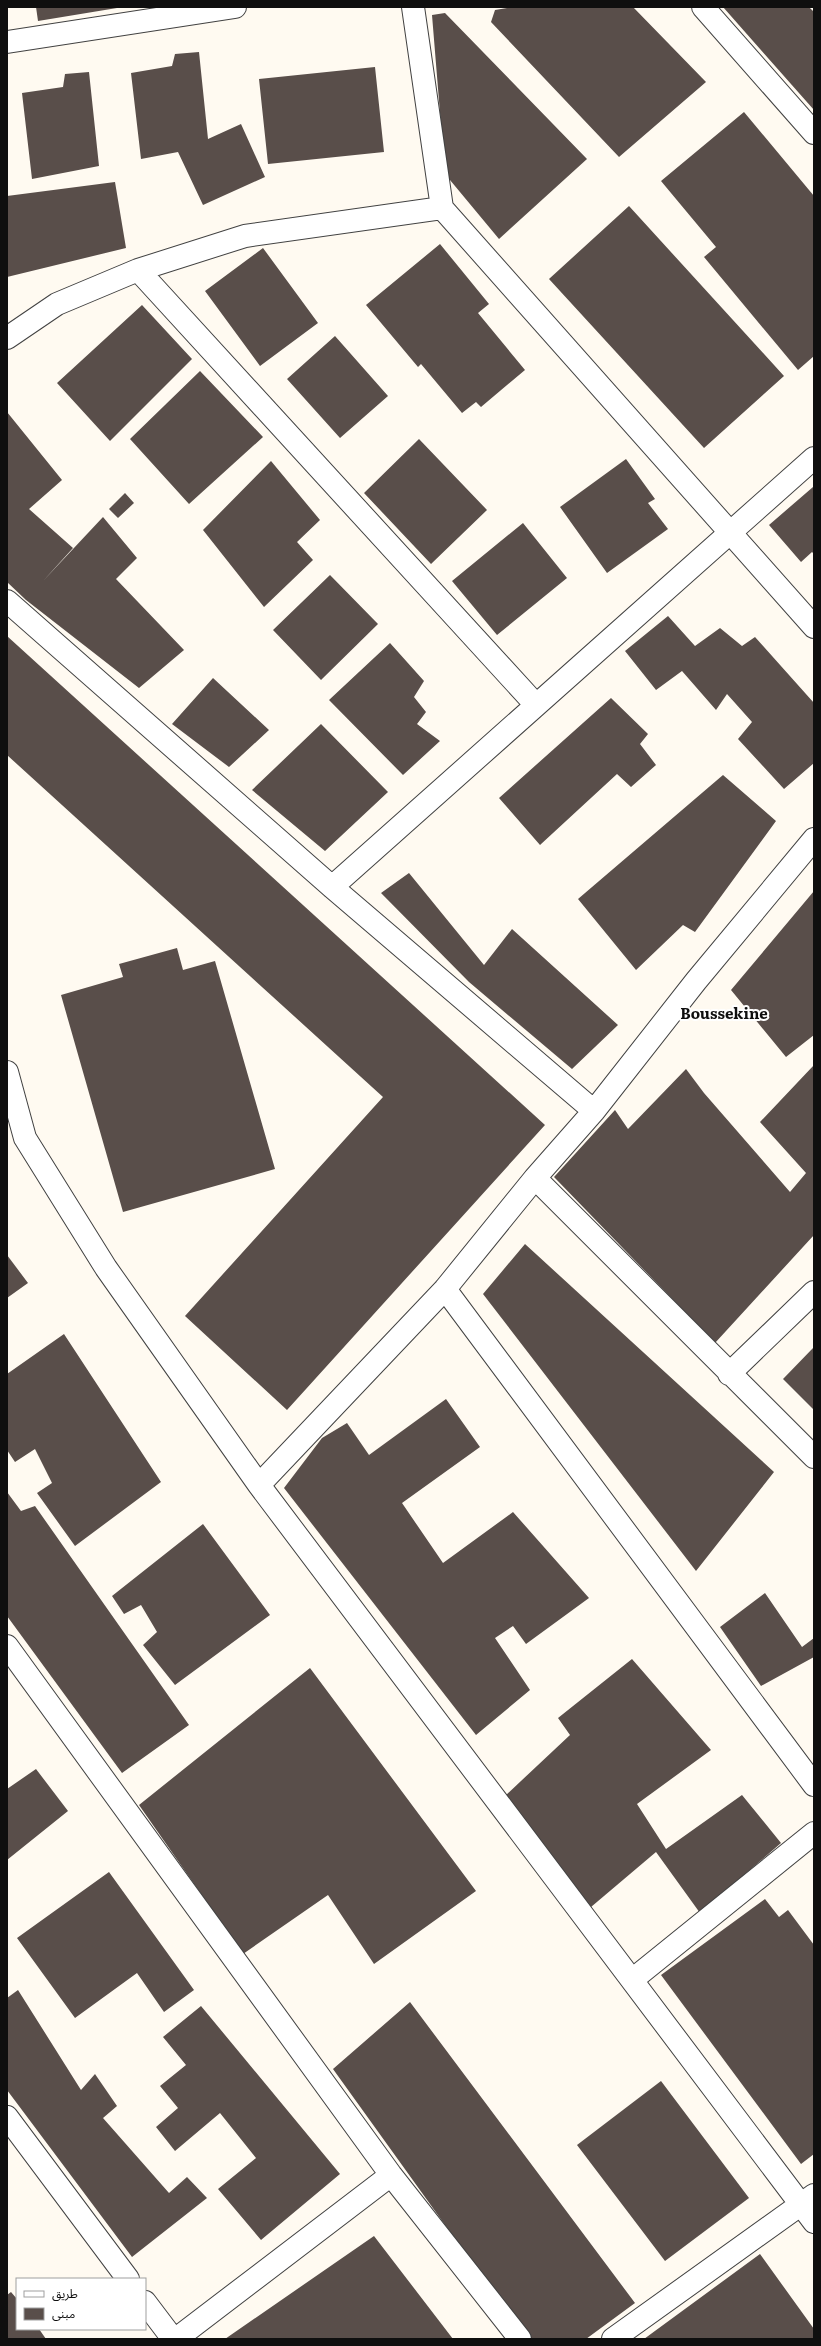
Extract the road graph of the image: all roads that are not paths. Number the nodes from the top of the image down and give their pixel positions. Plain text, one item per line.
1 (235, 7) edge
2 (413, 7) edge
3 (703, 7) edge
4 (7, 42) edge
5 (814, 133) edge
6 (442, 208) junction
7 (138, 270) junction
8 (7, 338) edge
9 (814, 458) edge
10 (731, 532) junction
11 (7, 601) edge
12 (814, 627) edge
13 (536, 705) junction
14 (814, 839) edge
15 (332, 887) junction
16 (7, 1072) edge
17 (594, 1111) junction
18 (535, 1178) junction
19 (445, 1289) junction
20 (814, 1292) edge
21 (729, 1374) junction
22 (814, 1457) edge
23 (259, 1485) junction
24 (7, 1646) edge
25 (814, 1785) edge
26 (814, 1833) edge
27 (632, 1980) junction
28 (7, 2117) edge
29 (392, 2175) junction
30 (807, 2200) edge
31 (814, 2222) edge
32 (127, 2278) edge
33 (146, 2303) edge
34 (173, 2339) edge
35 (176, 2339) edge
36 (520, 2339) edge
37 (613, 2339) edge

1 - 4 street
2 - 6 street
3 - 5 street
6 - 7 street
6 - 10 street
7 - 8 street
7 - 13 street
9 - 10 street
10 - 12 street
10 - 13 street
11 - 15 street
13 - 15 street
14 - 17 street
15 - 17 street
16 - 23 street
17 - 18 street
18 - 19 street
18 - 21 street
19 - 23 street
19 - 25 street
20 - 21 street
21 - 22 street
23 - 27 street
24 - 29 street
26 - 27 street
27 - 30 street
28 - 32 street
29 - 35 street
29 - 36 street
30 - 31 street
30 - 37 street
33 - 34 street

